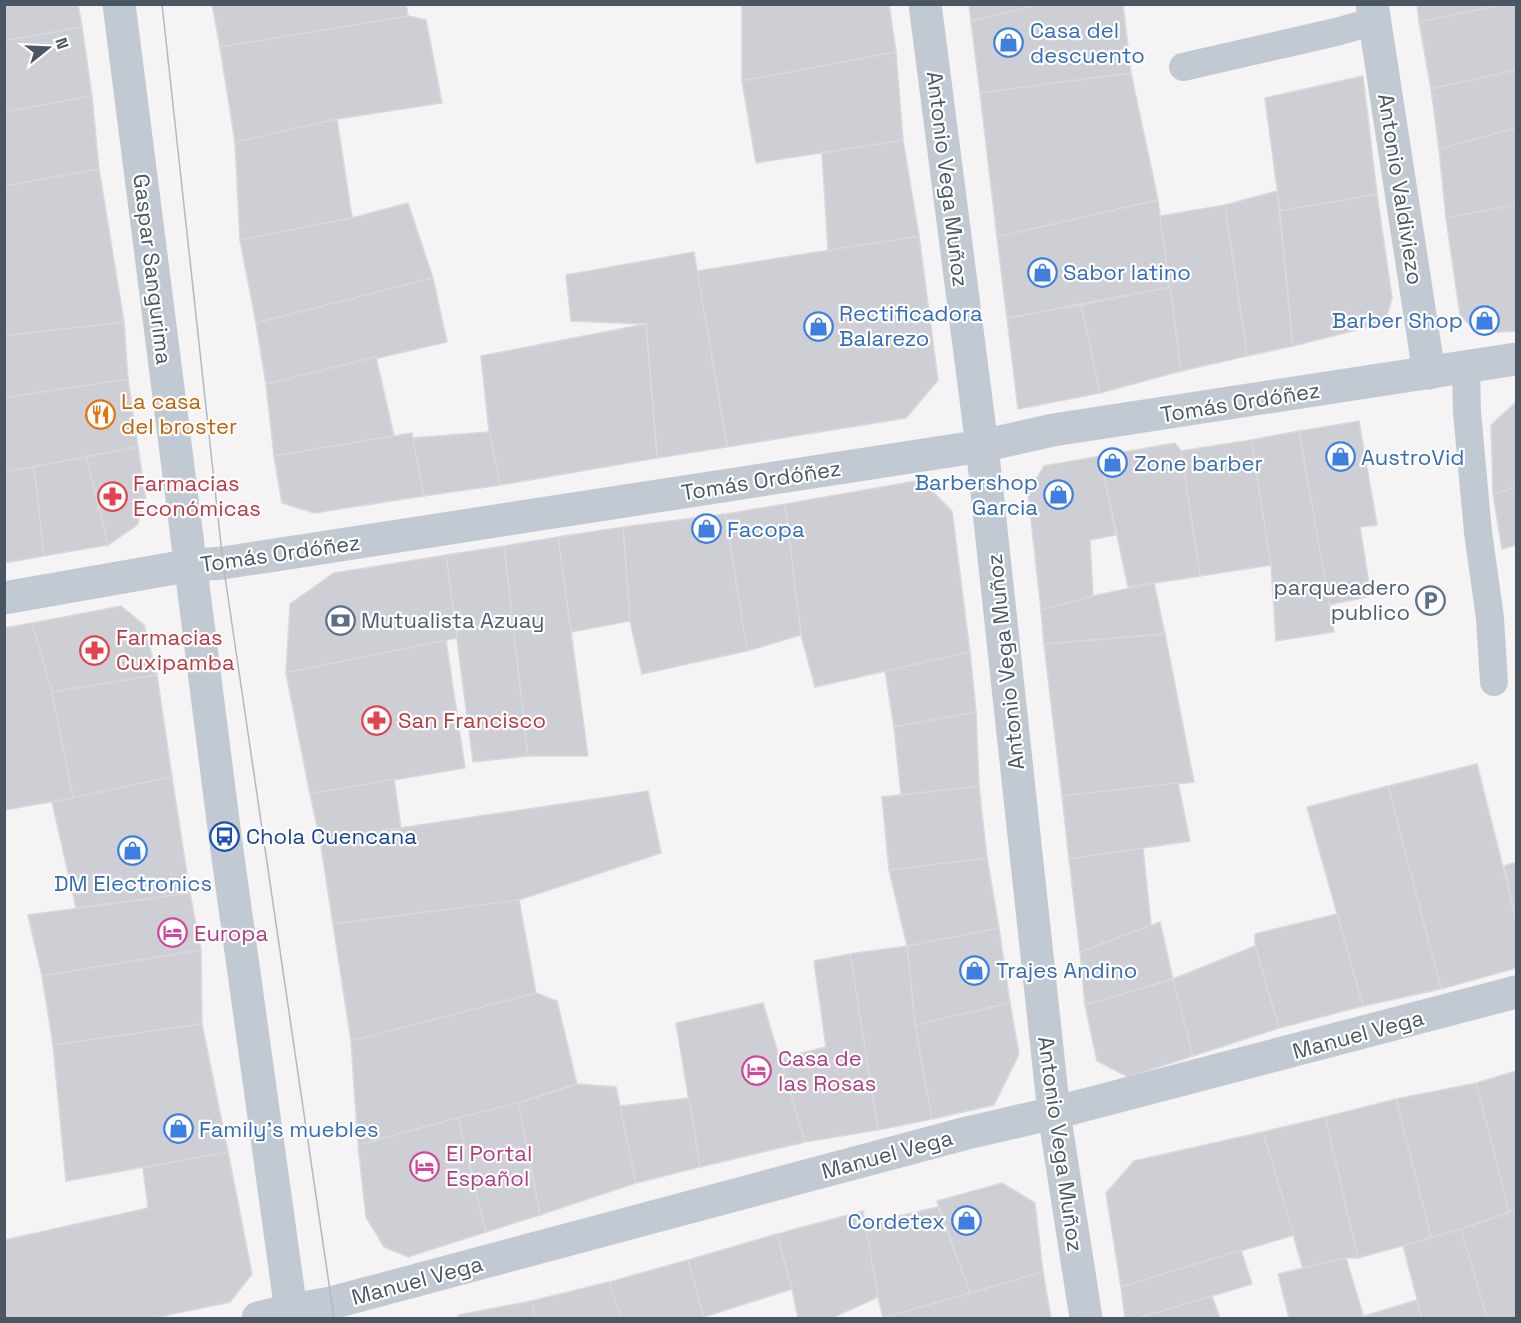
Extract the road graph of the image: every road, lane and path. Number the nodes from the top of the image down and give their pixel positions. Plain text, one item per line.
1 (119, 4) edge
2 (925, 4) edge
3 (1373, 13) edge
4 (1183, 67) dead end
5 (1516, 360) edge
6 (1466, 367) junction
7 (1429, 373) junction
8 (982, 446) junction
9 (192, 565) junction
10 (4, 598) edge
11 (1494, 682) dead end
12 (1516, 992) edge
13 (1054, 1113) junction
14 (291, 1314) edge
15 (258, 1318) edge
16 (1086, 1318) edge

1 - 9 street, Gaspar Sangurima
2 - 8 street, Antonio Vega Muñoz
3 - 4 lane
3 - 7 street, Antonio Valdiviezo
5 - 6 street, Tomás Ordóñez
6 - 7 street, Tomás Ordóñez
6 - 11 lane
7 - 8 street, Tomás Ordóñez
8 - 9 street, Tomás Ordóñez
8 - 13 street, Antonio Vega Muñoz
9 - 10 street, Tomás Ordóñez
9 - 14 street, Gaspar Sangurima
12 - 13 street, Manuel Vega
13 - 14 street, Manuel Vega
13 - 16 street, Antonio Vega Muñoz
14 - 15 street, Manuel Vega

